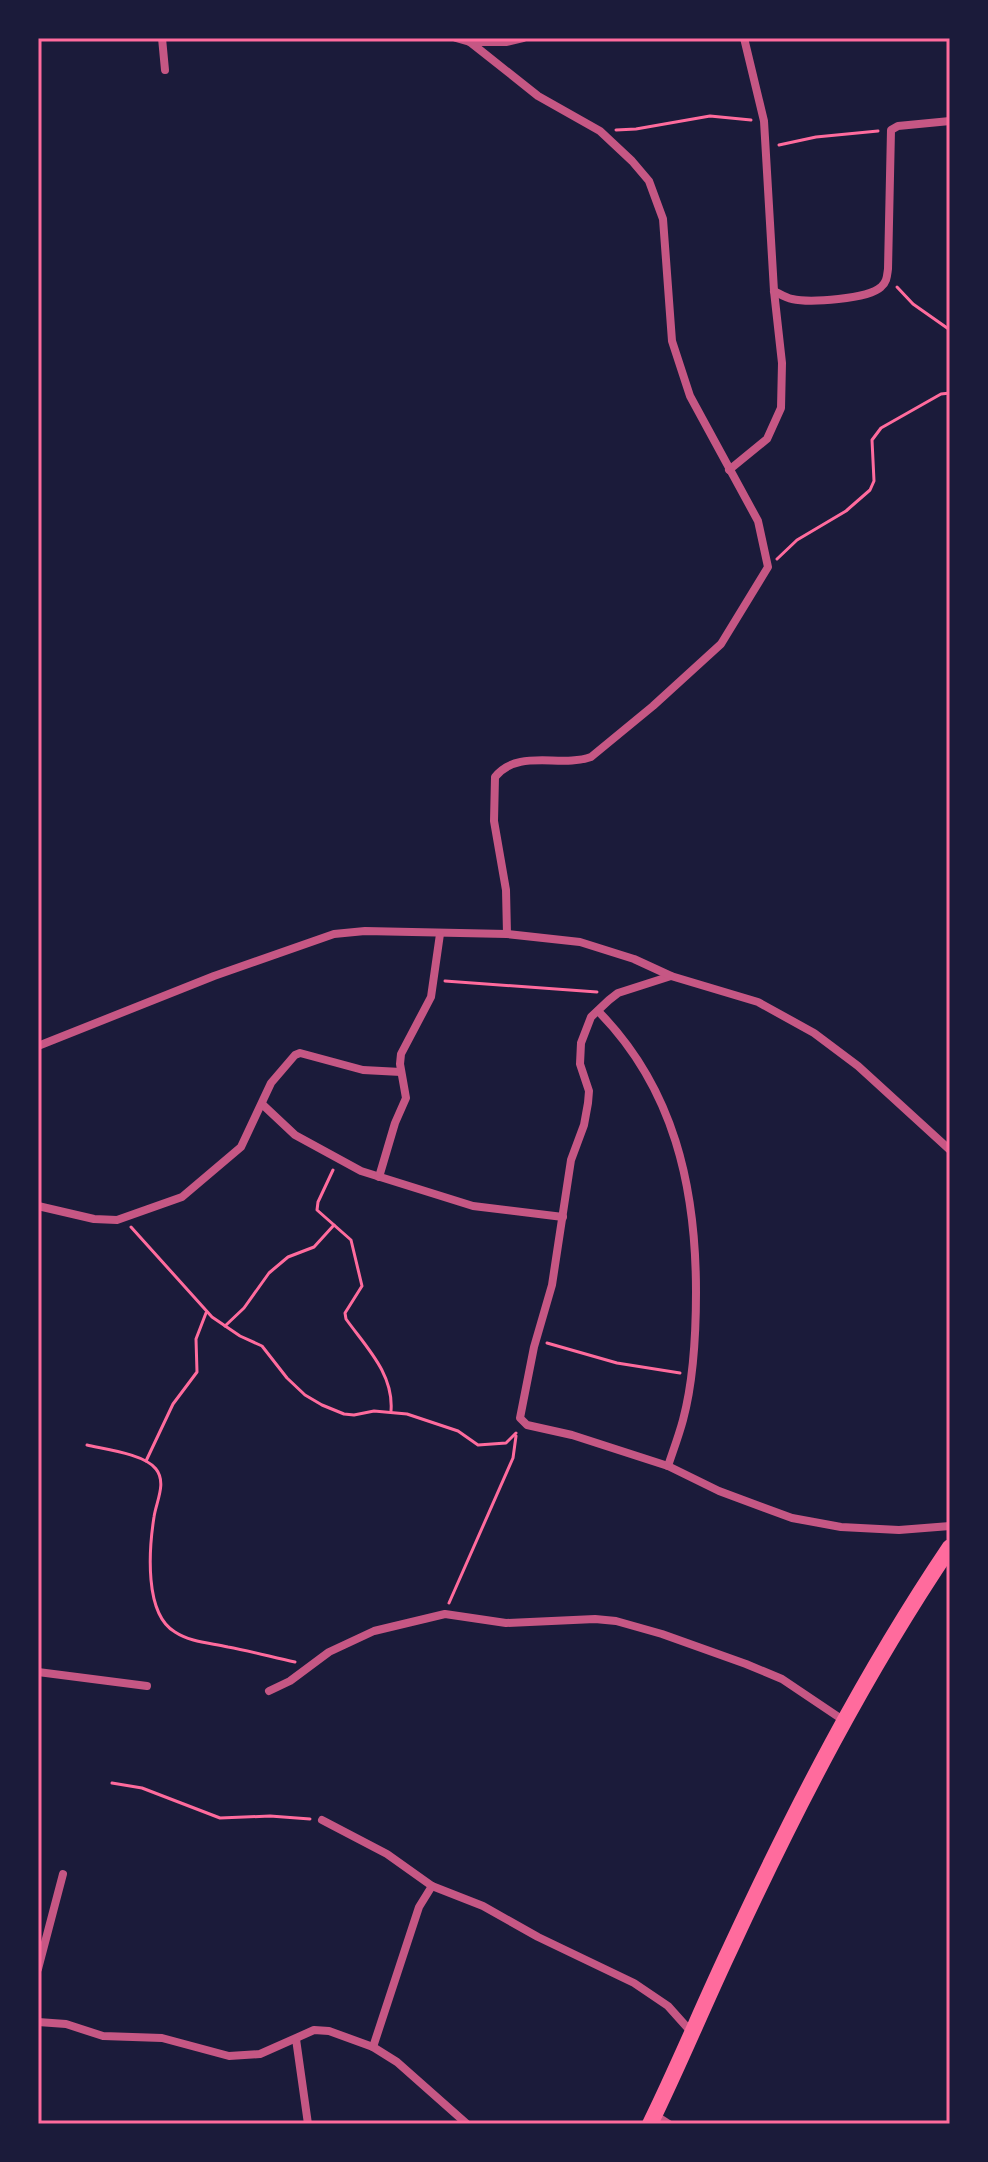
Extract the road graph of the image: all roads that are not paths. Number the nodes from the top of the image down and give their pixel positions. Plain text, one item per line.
1 (162, 38) edge
2 (456, 38) edge
3 (523, 38) edge
4 (744, 38) edge
5 (470, 42) junction
6 (165, 70) dead end
7 (950, 121) edge
8 (774, 291) junction
9 (729, 470) junction
10 (440, 934) junction
11 (507, 934) junction
12 (671, 976) junction
13 (598, 1011) junction
14 (38, 1046) edge
15 (401, 1072) junction
16 (262, 1104) junction
17 (950, 1150) edge
18 (379, 1177) junction
19 (38, 1206) edge
20 (563, 1217) junction
21 (668, 1466) junction
22 (950, 1526) edge
23 (950, 1547) edge
24 (38, 1672) edge
25 (147, 1686) dead end
26 (269, 1691) dead end
27 (843, 1720) junction
28 (322, 1820) road end
29 (63, 1874) dead end
30 (432, 1886) junction
31 (38, 1969) edge
32 (38, 2022) edge
33 (693, 2034) junction
34 (296, 2039) junction
35 (373, 2047) junction
36 (658, 2121) edge
37 (308, 2124) edge
38 (467, 2124) edge

1 - 6 street
2 - 5 street
3 - 5 street
4 - 8 street
5 - 9 street
7 - 8 street
8 - 9 street
9 - 11 street
10 - 11 street
10 - 14 street
10 - 15 street
11 - 12 street
12 - 13 street
12 - 17 street
13 - 20 street
13 - 21 street
15 - 16 street
15 - 18 street
16 - 18 street
16 - 19 street
18 - 20 street
20 - 21 street
21 - 22 street
23 - 27 highway
24 - 25 street
26 - 27 street
27 - 33 highway
28 - 30 street
29 - 31 street
30 - 33 street
30 - 35 street
32 - 34 street
33 - 36 highway
34 - 35 street
34 - 37 street
35 - 38 street

